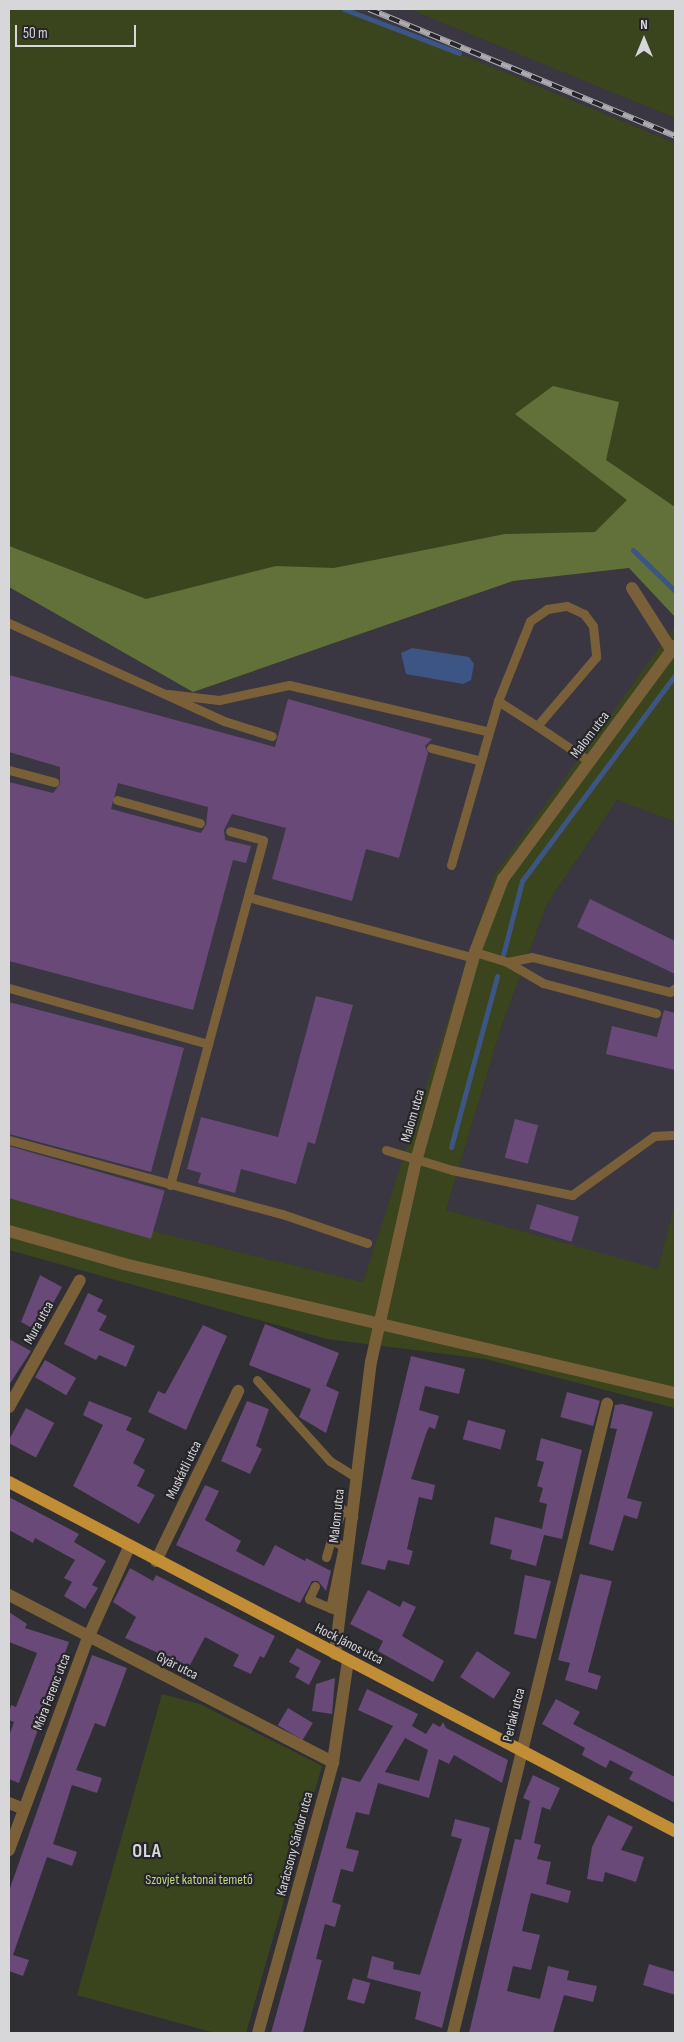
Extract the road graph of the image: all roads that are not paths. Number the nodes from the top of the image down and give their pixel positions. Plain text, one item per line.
1 (632, 588) dead end
2 (9, 623) edge
3 (674, 648) edge
4 (168, 694) junction
5 (498, 701) junction
6 (537, 726) junction
7 (487, 731) junction
8 (272, 736) dead end
9 (431, 748) dead end
10 (478, 760) junction
11 (589, 761) junction
12 (9, 770) edge
13 (54, 782) dead end
14 (117, 800) dead end
15 (200, 823) dead end
16 (230, 831) dead end
17 (451, 865) dead end
18 (248, 897) junction
19 (475, 955) junction
20 (507, 962) junction
21 (9, 988) edge
22 (675, 988) edge
23 (656, 1013) dead end
24 (208, 1044) junction
25 (672, 1135) dead end
26 (9, 1140) edge
27 (386, 1150) dead end
28 (416, 1161) junction
29 (170, 1185) junction
30 (9, 1232) edge
31 (367, 1243) dead end
32 (80, 1280) dead end
33 (379, 1324) junction
34 (257, 1380) dead end
35 (238, 1391) dead end
36 (675, 1393) edge
37 (607, 1404) dead end
38 (9, 1407) edge
39 (356, 1478) junction
40 (9, 1482) edge
41 (353, 1517) junction
42 (331, 1540) junction
43 (130, 1546) junction
44 (326, 1556) dead end
45 (156, 1561) junction
46 (315, 1586) dead end
47 (9, 1595) edge
48 (335, 1610) junction
49 (88, 1638) junction
50 (335, 1654) junction
51 (348, 1660) junction
52 (521, 1749) junction
53 (333, 1762) junction
54 (9, 1803) edge
55 (24, 1809) junction
56 (675, 1831) edge
57 (9, 1850) edge
58 (258, 2033) edge
59 (453, 2033) edge

1 - 3 street
2 - 4 lane
3 - 11 street, Malom utca
4 - 7 lane
4 - 8 lane
5 - 6 lane
5 - 6 lane
5 - 7 lane
6 - 11 lane
7 - 10 lane
9 - 10 lane
10 - 17 lane
11 - 19 street, Malom utca
12 - 13 lane
14 - 15 lane
16 - 18 lane
18 - 19 lane
18 - 24 lane
19 - 20 lane
19 - 28 street, Malom utca
20 - 22 lane
20 - 23 lane
21 - 24 lane
24 - 29 lane
25 - 28 lane
26 - 29 lane
27 - 28 lane
28 - 33 street, Malom utca
29 - 31 lane
30 - 33 street
32 - 38 street, Mura utca
33 - 36 street
33 - 39 street, Malom utca
34 - 39 lane
35 - 45 street, Muskátli utca
37 - 52 street, Perlaki utca
39 - 41 street, Malom utca
40 - 43 main road, Hock János utca
41 - 42 lane
41 - 48 street, Malom utca
42 - 44 lane
42 - 48 lane
43 - 45 main road, Hock János utca
43 - 49 street, Móra Ferenc utca
45 - 50 main road, Hock János utca
46 - 48 lane
47 - 49 street, Gyár utca
48 - 50 street, Malom utca
49 - 53 street, Gyár utca
49 - 55 street, Móra Ferenc utca
50 - 51 main road, Hock János utca
51 - 52 main road, Hock János utca
51 - 53 street, Karácsony Sándor utca
52 - 56 main road, Hock János utca
52 - 59 street, Perlaki utca
53 - 58 street, Karácsony Sándor utca
54 - 55 street
55 - 57 street, Móra Ferenc utca

